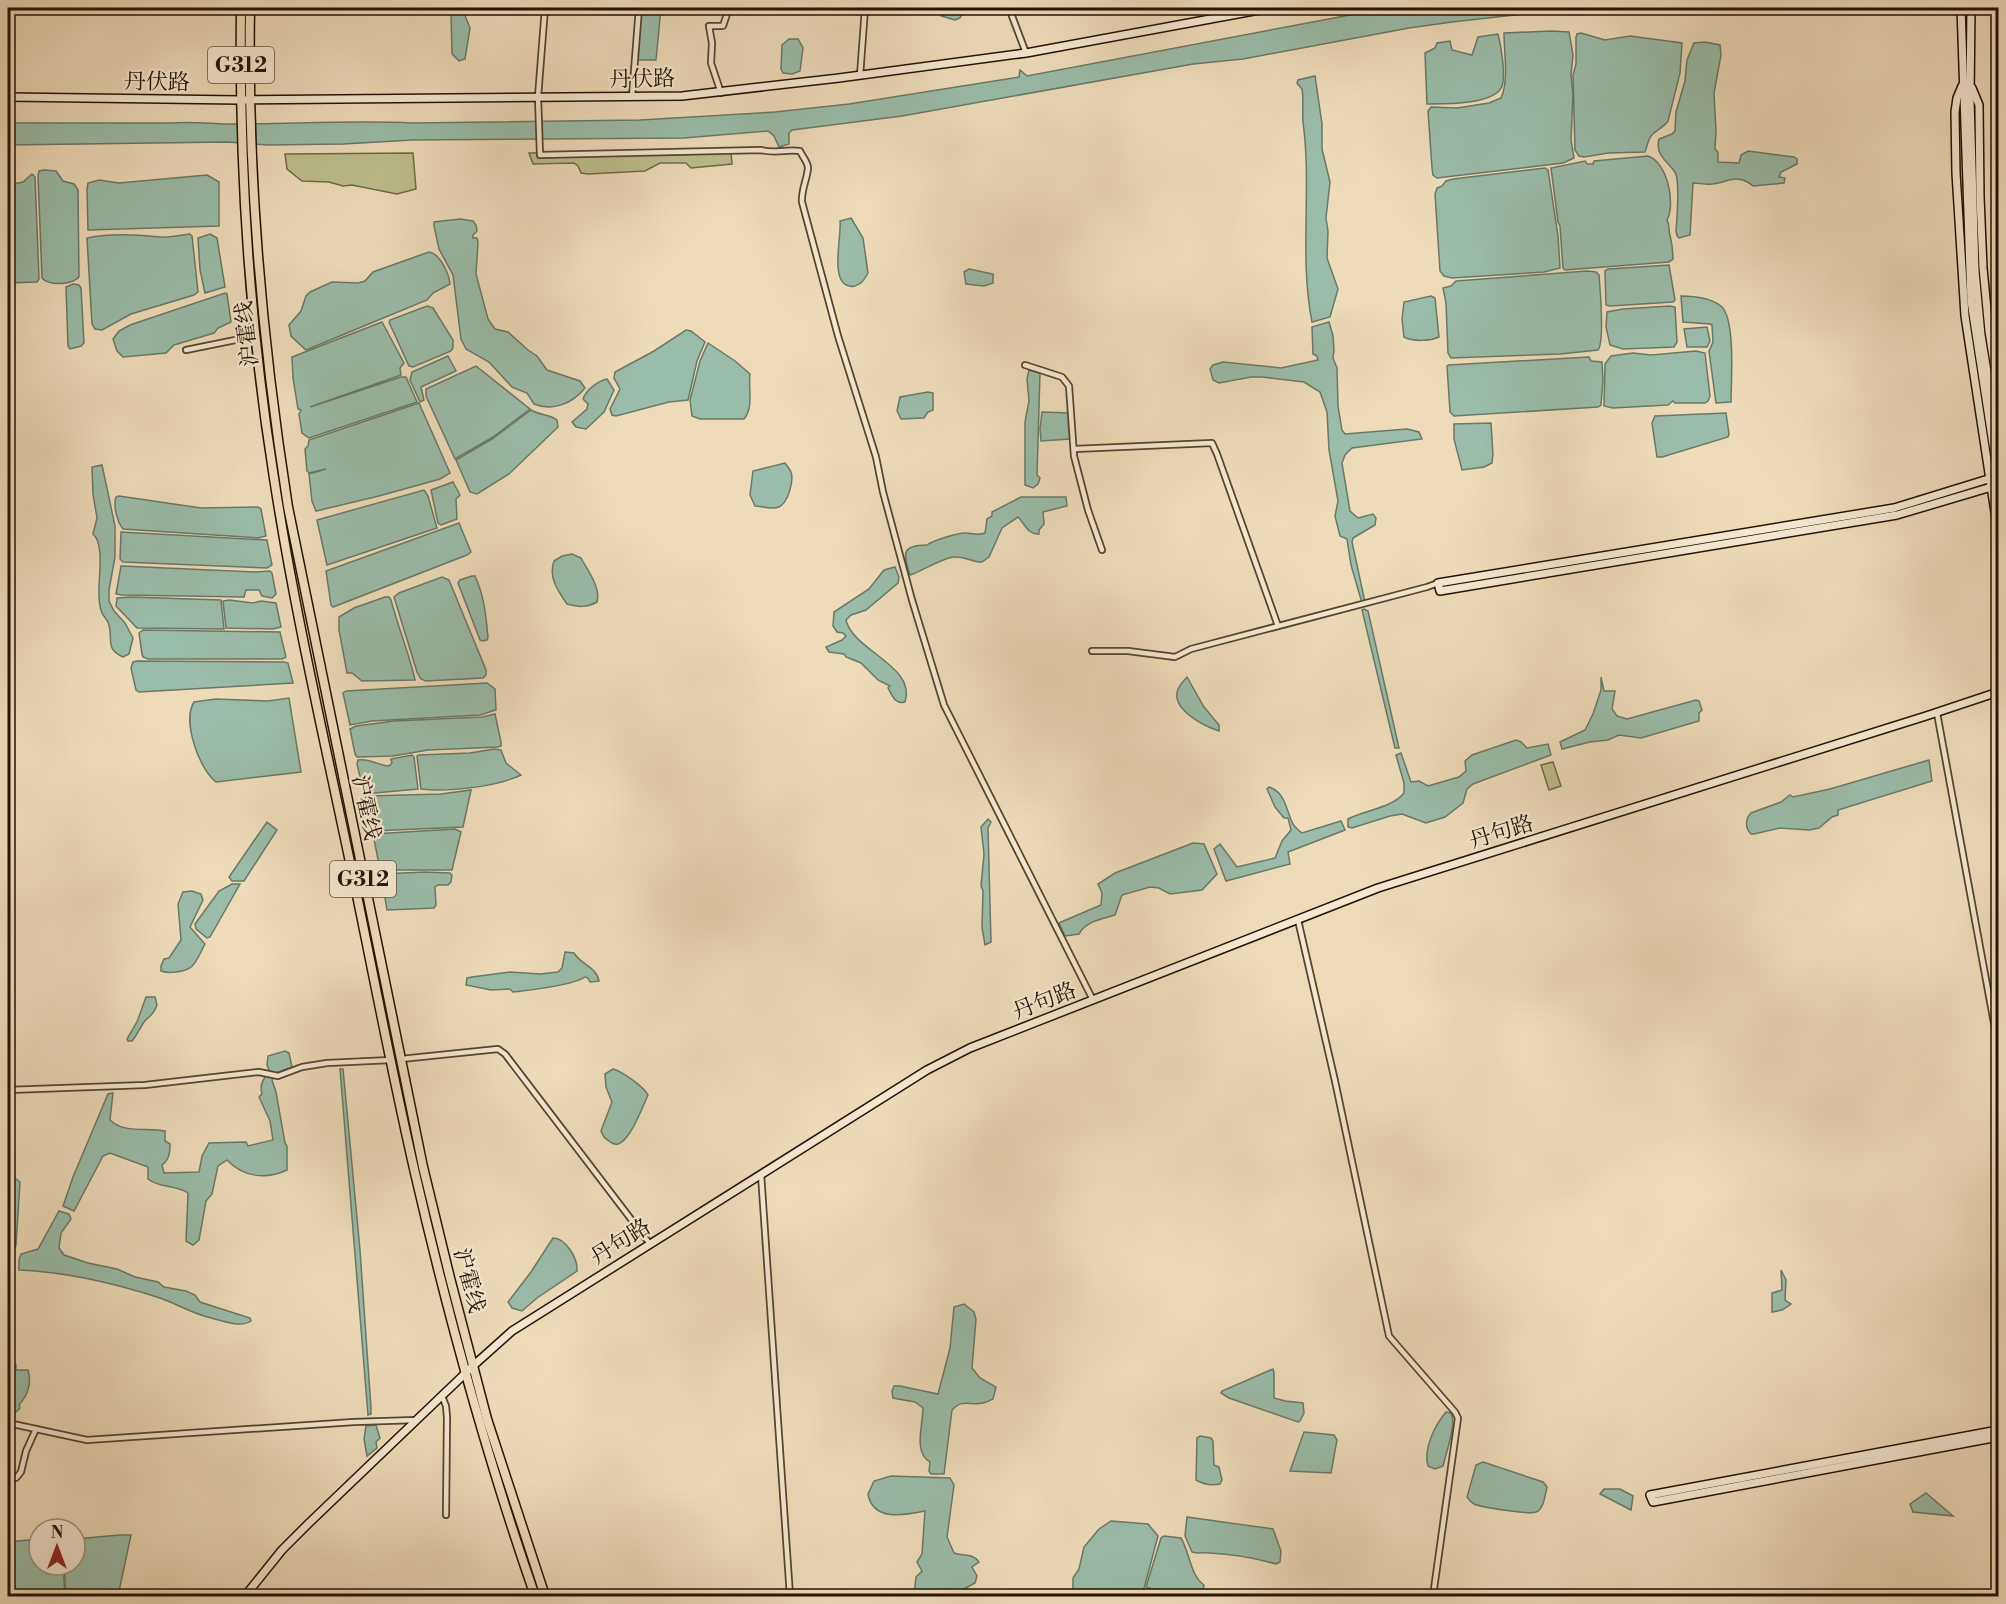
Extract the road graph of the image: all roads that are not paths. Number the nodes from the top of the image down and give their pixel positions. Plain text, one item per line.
1 (241, 8) edge
2 (250, 8) edge
3 (545, 8) edge
4 (639, 8) edge
5 (729, 8) edge
6 (865, 8) edge
7 (1009, 8) edge
8 (1270, 8) edge
9 (1961, 9) edge
10 (1971, 9) edge
11 (1026, 53) junction
12 (861, 76) junction
13 (1966, 84) junction
14 (721, 93) junction
15 (8, 97) edge
16 (632, 97) junction
17 (240, 100) junction
18 (250, 100) junction
19 (538, 101) junction
20 (255, 336) junction
21 (186, 350) dead end
22 (1025, 365) dead end
23 (1998, 389) edge
24 (1998, 438) edge
25 (1074, 449) junction
26 (1998, 476) edge
27 (1993, 483) edge
28 (1998, 532) edge
29 (1102, 550) dead end
30 (1438, 583) joint
31 (1278, 626) junction
32 (1092, 651) dead end
33 (1998, 692) edge
34 (1937, 713) junction
35 (1298, 920) junction
36 (1093, 1000) junction
37 (1998, 1045) edge
38 (396, 1059) junction
39 (8, 1090) edge
40 (761, 1174) junction
41 (650, 1244) junction
42 (474, 1365) junction
43 (466, 1373) junction
44 (442, 1396) junction
45 (417, 1420) junction
46 (8, 1423) edge
47 (36, 1429) junction
48 (1998, 1430) edge
49 (1998, 1437) edge
50 (8, 1477) edge
51 (446, 1515) dead end
52 (245, 1596) edge
53 (535, 1596) edge
54 (545, 1596) edge
55 (790, 1596) edge
56 (1433, 1596) edge

1 - 17 highway, 沪霍线 / G312
2 - 18 highway, 沪霍线 / G312
3 - 19 street
4 - 16 street
5 - 14 street
6 - 12 street
7 - 11 street
8 - 11 main road, 丹伏路
9 - 13 main road
10 - 13 main road
11 - 12 main road, 丹伏路
12 - 14 main road, 丹伏路
13 - 23 main road
13 - 24 main road
13 - 26 main road
13 - 27 main road
14 - 16 main road, 丹伏路
15 - 17 main road, 丹伏路
16 - 19 main road, 丹伏路
17 - 18 main road, 丹伏路
17 - 20 highway, 沪霍线 / G312
18 - 19 main road, 丹伏路
18 - 38 highway, 沪霍线 / G312
19 - 36 street
20 - 21 street
20 - 38 highway, 沪霍线 / G312
22 - 25 street
25 - 29 street
25 - 31 street
26 - 27 main road
27 - 28 main road
27 - 30 main road
30 - 31 street
31 - 32 street
33 - 34 main road, 丹句路
34 - 35 main road, 丹句路
34 - 37 street
35 - 36 main road, 丹句路
35 - 56 street
36 - 40 main road, 丹句路
38 - 39 street
38 - 41 street
38 - 42 highway, 沪霍线 / G312
38 - 43 highway, 沪霍线 / G312
40 - 41 main road, 丹句路
40 - 55 street
41 - 42 main road, 丹句路
42 - 43 main road, 丹句路
42 - 54 highway, 沪霍线 / G312
43 - 44 main road, 丹句路
43 - 53 highway, 沪霍线 / G312
44 - 45 main road, 丹句路
44 - 51 street
45 - 47 street
45 - 52 main road, 丹句路
46 - 47 street
47 - 50 street
48 - 49 main road

